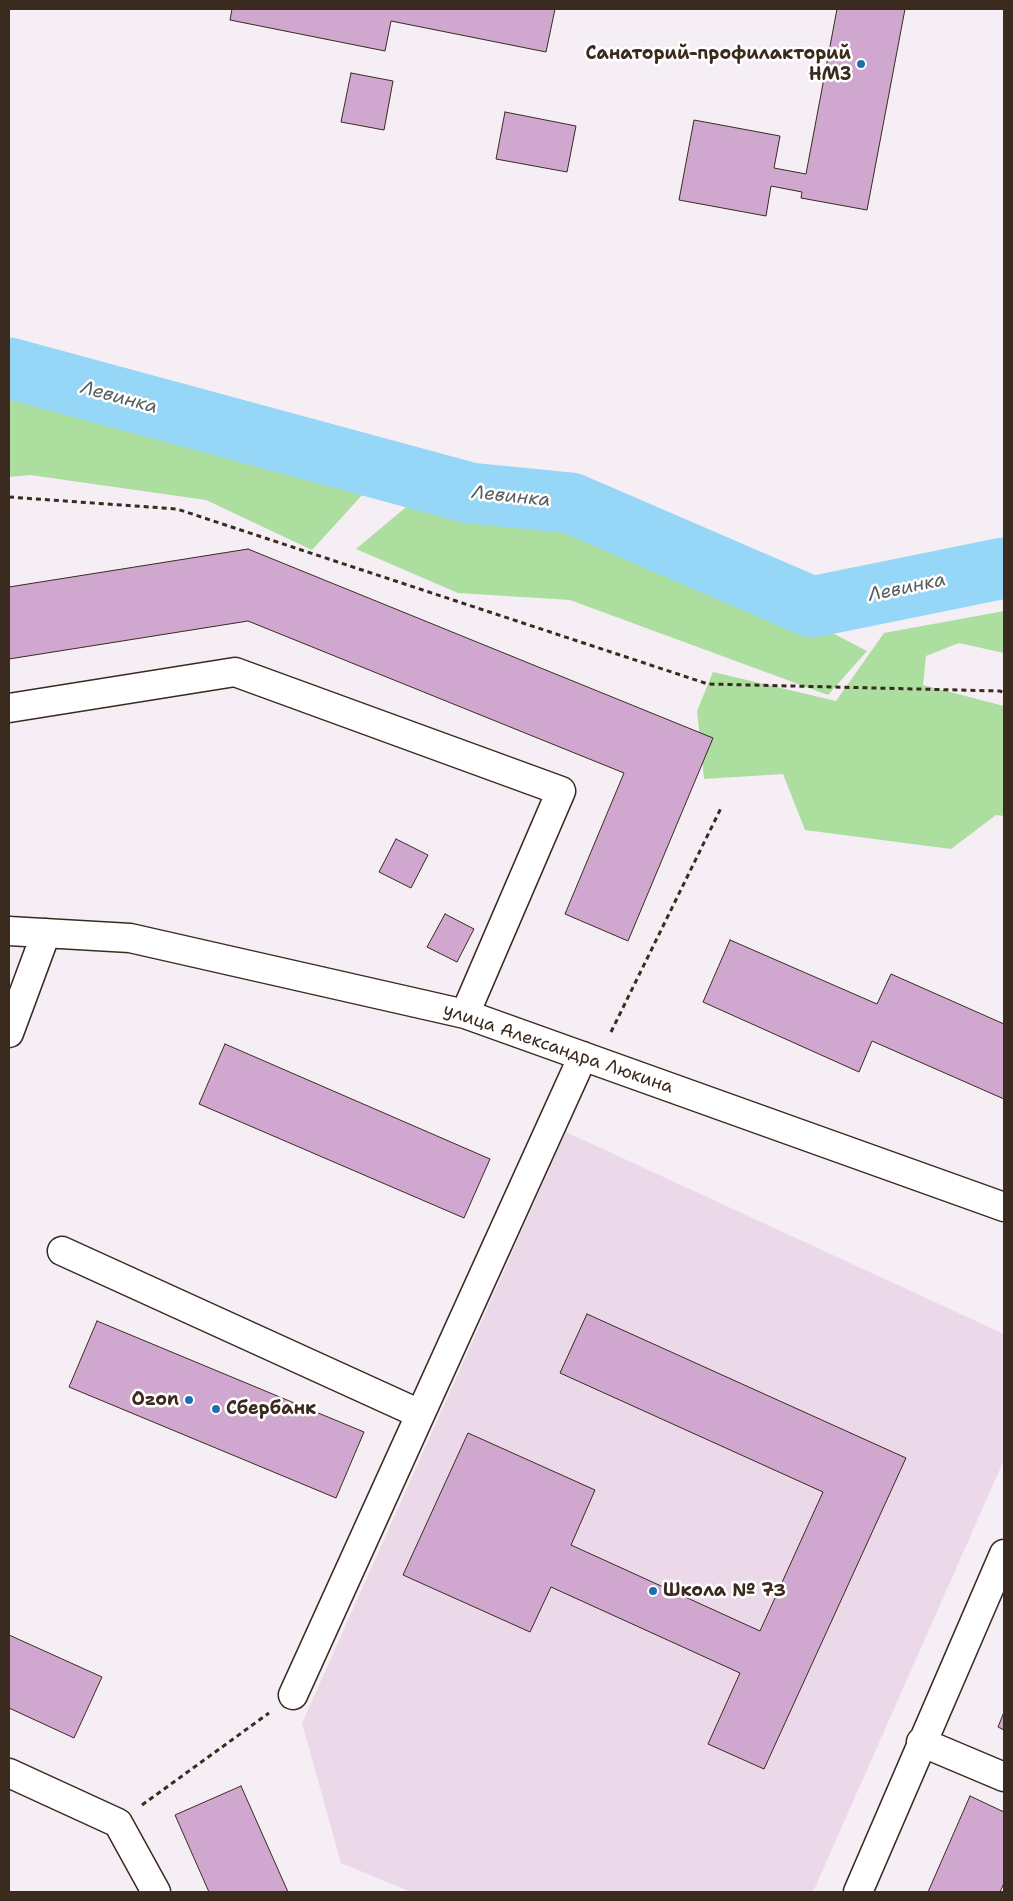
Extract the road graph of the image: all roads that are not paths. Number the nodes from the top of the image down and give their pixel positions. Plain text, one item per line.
1 (9, 708) edge
2 (9, 931) edge
3 (46, 933) junction
4 (465, 1014) junction
5 (9, 1033) edge
6 (590, 1059) junction
7 (1004, 1207) edge
8 (62, 1252) dead end
9 (420, 1414) junction
10 (1004, 1554) edge
11 (293, 1695) road end
12 (921, 1742) junction
13 (9, 1773) edge
14 (1004, 1777) edge
15 (156, 1892) edge
16 (858, 1892) edge

1 - 4 street
2 - 3 street, улица Александра Люкина
3 - 4 street, улица Александра Люкина
3 - 5 street
4 - 6 street, улица Александра Люкина
6 - 7 street, улица Александра Люкина
6 - 9 street
8 - 9 street
9 - 11 street
10 - 12 street
12 - 14 street
12 - 16 street
13 - 15 street

